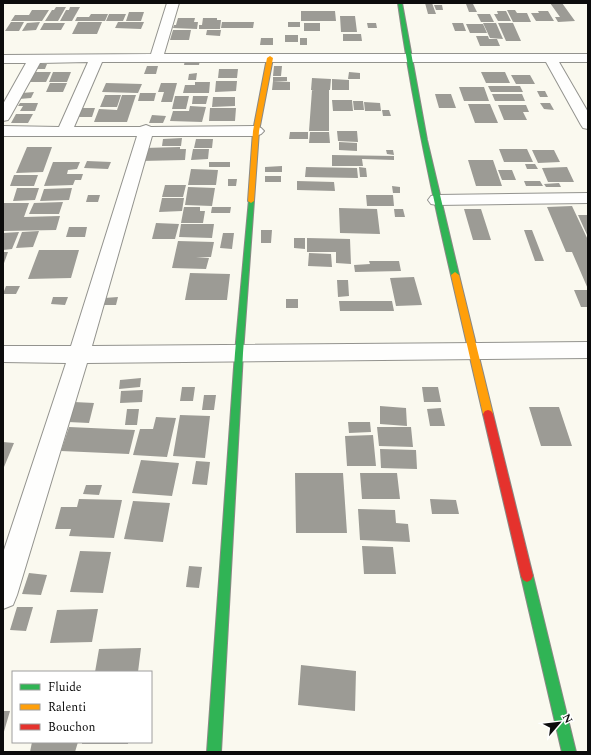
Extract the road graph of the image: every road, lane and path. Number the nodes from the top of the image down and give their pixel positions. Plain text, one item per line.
1 (173, 3) edge
2 (400, 3) edge
3 (97, 58) junction
4 (156, 58) junction
5 (270, 58) junction
6 (408, 58) junction
7 (550, 58) junction
8 (588, 58) edge
9 (3, 59) edge
10 (35, 59) junction
11 (3, 117) edge
12 (588, 125) edge
13 (146, 130) junction
14 (3, 131) edge
15 (256, 131) junction
16 (64, 132) junction
17 (588, 198) edge
18 (437, 200) junction
19 (474, 350) junction
20 (588, 350) edge
21 (239, 353) junction
22 (3, 354) edge
23 (79, 355) junction
24 (3, 595) edge
25 (214, 752) edge
26 (569, 752) edge

1 - 4 street
2 - 6 street
3 - 4 street
3 - 10 street
3 - 16 street
4 - 5 street
5 - 6 street
5 - 15 street
6 - 7 street
6 - 18 street
7 - 8 street
7 - 12 street
9 - 10 street
10 - 11 street
13 - 15 street
13 - 16 street
13 - 23 street
14 - 16 street
15 - 21 street
17 - 18 street
18 - 19 street
19 - 20 street
19 - 21 street
19 - 26 street
21 - 23 street
21 - 25 street
22 - 23 street
23 - 24 street

